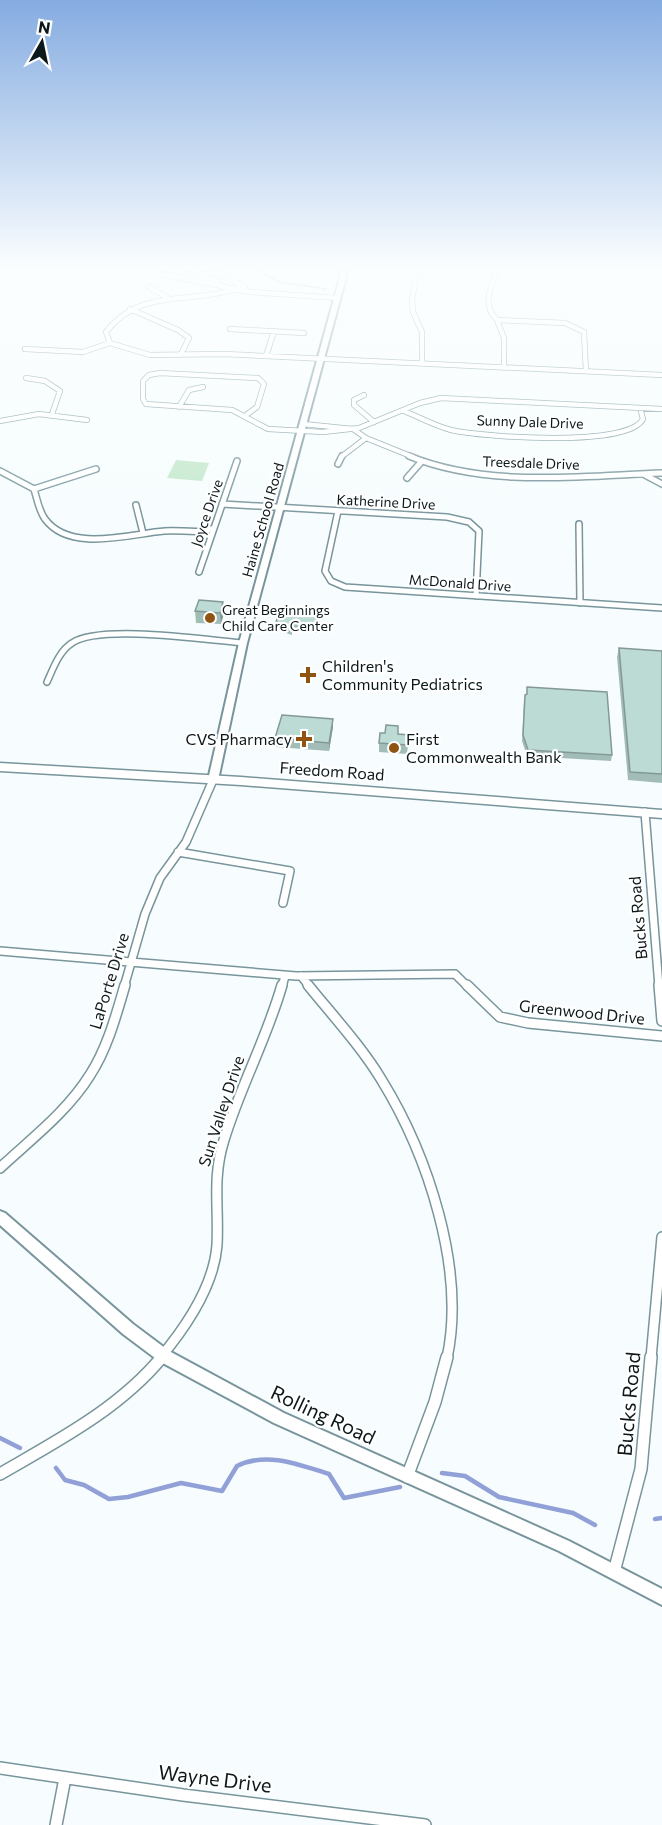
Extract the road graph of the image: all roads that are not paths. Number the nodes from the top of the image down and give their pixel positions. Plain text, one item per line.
1 (231, 355) edge
2 (422, 355) edge
3 (504, 355) edge
4 (585, 355) edge
5 (266, 356) joint
6 (321, 358) junction
7 (422, 363) junction
8 (504, 368) junction
9 (586, 371) junction
10 (662, 375) edge
11 (26, 378) dead end
12 (203, 387) dead end
13 (364, 394) dead end
14 (179, 406) junction
15 (640, 408) junction
16 (662, 409) edge
17 (404, 411) junction
18 (52, 414) junction
19 (246, 415) junction
20 (87, 420) dead end
21 (0, 421) edge
22 (374, 422) junction
23 (302, 427) junction
24 (353, 429) junction
25 (366, 438) junction
26 (237, 461) dead end
27 (422, 461) junction
28 (338, 464) dead end
29 (96, 469) dead end
30 (0, 471) edge
31 (661, 474) edge
32 (645, 475) junction
33 (407, 478) dead end
34 (662, 484) edge
35 (34, 489) junction
36 (222, 504) junction
37 (136, 505) dead end
38 (281, 507) junction
39 (338, 511) junction
40 (579, 524) dead end
41 (214, 528) junction
42 (143, 533) junction
43 (199, 572) dead end
44 (476, 596) junction
45 (580, 603) junction
46 (662, 608) edge
47 (243, 643) junction
48 (47, 682) dead end
49 (0, 767) edge
50 (213, 780) junction
51 (645, 812) junction
52 (662, 814) edge
53 (178, 852) junction
54 (283, 903) dead end
55 (0, 951) edge
56 (131, 963) junction
57 (285, 976) junction
58 (301, 976) junction
59 (662, 1021) edge
60 (662, 1036) edge
61 (0, 1168) edge
62 (0, 1217) edge
63 (662, 1237) edge
64 (164, 1356) junction
65 (0, 1474) edge
66 (407, 1477) junction
67 (614, 1572) junction
68 (662, 1597) edge
69 (0, 1768) edge
70 (65, 1778) junction
71 (56, 1825) edge
72 (425, 1825) edge

1 - 5 street
2 - 7 street
3 - 8 street
4 - 9 street
5 - 6 street
6 - 7 street
6 - 23 street, Haine School Road
7 - 8 street
8 - 9 street
9 - 10 street
11 - 18 street
12 - 14 street
13 - 22 street
14 - 19 street
14 - 19 street
15 - 16 street
15 - 17 street
15 - 17 street, Sunny Dale Drive
17 - 22 street
18 - 20 street
18 - 21 street
19 - 23 street
22 - 24 street
23 - 24 street
23 - 38 street, Haine School Road
24 - 25 street, Treesdale Drive
25 - 27 street, Treesdale Drive
25 - 28 street
26 - 36 street, Joyce Drive
27 - 32 street, Treesdale Drive
27 - 33 street
29 - 35 street
30 - 35 street
31 - 32 street, Treesdale Drive
32 - 34 street, Treesdale Drive
35 - 42 street
36 - 38 street, Katherine Drive
36 - 41 street, Joyce Drive
37 - 42 street
38 - 39 street, Katherine Drive
38 - 47 street, Haine School Road
39 - 44 street, Katherine Drive
39 - 44 street, McDonald Drive
40 - 45 street
41 - 42 street
41 - 43 street, Joyce Drive
44 - 45 street, McDonald Drive
45 - 46 street, McDonald Drive
47 - 48 street
47 - 50 street, Haine School Road
49 - 50 main road, Freedom Road
50 - 51 main road, Freedom Road
50 - 53 street, LaPorte Drive
51 - 52 main road, Freedom Road
51 - 59 street, Bucks Road
53 - 54 street
53 - 56 street, LaPorte Drive
55 - 56 street, Greenwood Drive
56 - 57 street, Greenwood Drive
56 - 61 street, LaPorte Drive
57 - 58 street, Greenwood Drive
57 - 64 street, Sun Valley Drive
58 - 60 street, Greenwood Drive
58 - 66 street
62 - 64 street, Rolling Road
63 - 67 street, Bucks Road
64 - 65 street, Sun Valley Drive
64 - 66 street, Rolling Road
66 - 67 street, Rolling Road
67 - 68 street, Rolling Road
69 - 70 street, Wayne Drive
70 - 71 street
70 - 72 street, Wayne Drive

